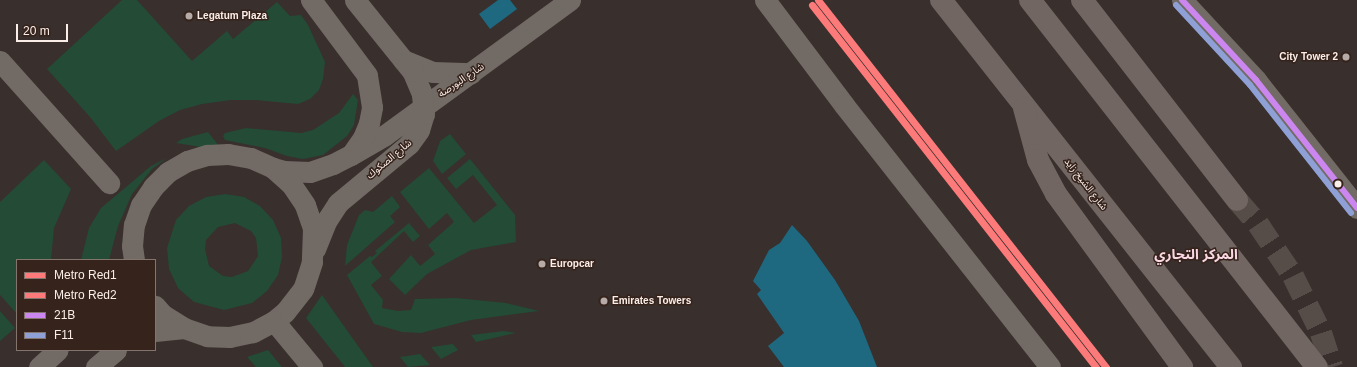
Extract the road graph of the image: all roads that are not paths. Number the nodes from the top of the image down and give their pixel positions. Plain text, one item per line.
1 (310, 0) edge
2 (355, 0) edge
3 (570, 0) edge
4 (765, 0) edge
5 (941, 0) edge
6 (1030, 0) edge
7 (1082, 0) edge
8 (1182, 0) edge
9 (403, 60) junction
10 (0, 61) edge
11 (472, 73) junction
12 (425, 105) junction
13 (1023, 105) junction
14 (350, 155) junction
15 (272, 168) junction
16 (109, 183) dead end
17 (1237, 200) tunnel mouth
18 (1357, 208) edge
19 (314, 253) junction
20 (130, 255) edge
21 (156, 307) edge
22 (274, 321) junction
23 (184, 328) junction
24 (156, 331) edge
25 (57, 351) edge
26 (115, 351) edge
27 (39, 367) edge
28 (96, 367) edge
29 (312, 367) edge
30 (1050, 367) edge
31 (1182, 367) edge
32 (1231, 367) edge
33 (1317, 367) edge

1 - 14 street
2 - 9 street, شارع الصكوك
3 - 11 street, شارع البورصة
4 - 30 street
5 - 13 highway, شارع الشيخ زايد
6 - 33 highway
7 - 17 highway
8 - 18 street
9 - 11 street
9 - 12 street, شارع الصكوك
10 - 16 street
11 - 12 street, شارع البورصة
12 - 14 street, شارع البورصة
12 - 19 street, شارع الصكوك
13 - 31 highway
13 - 32 highway, شارع الشيخ زايد
14 - 15 street
15 - 19 street
15 - 20 street
19 - 22 street, شارع الصكوك
21 - 23 street
22 - 23 street, شارع الصكوك
22 - 29 street
23 - 24 street
25 - 27 street
26 - 28 street

